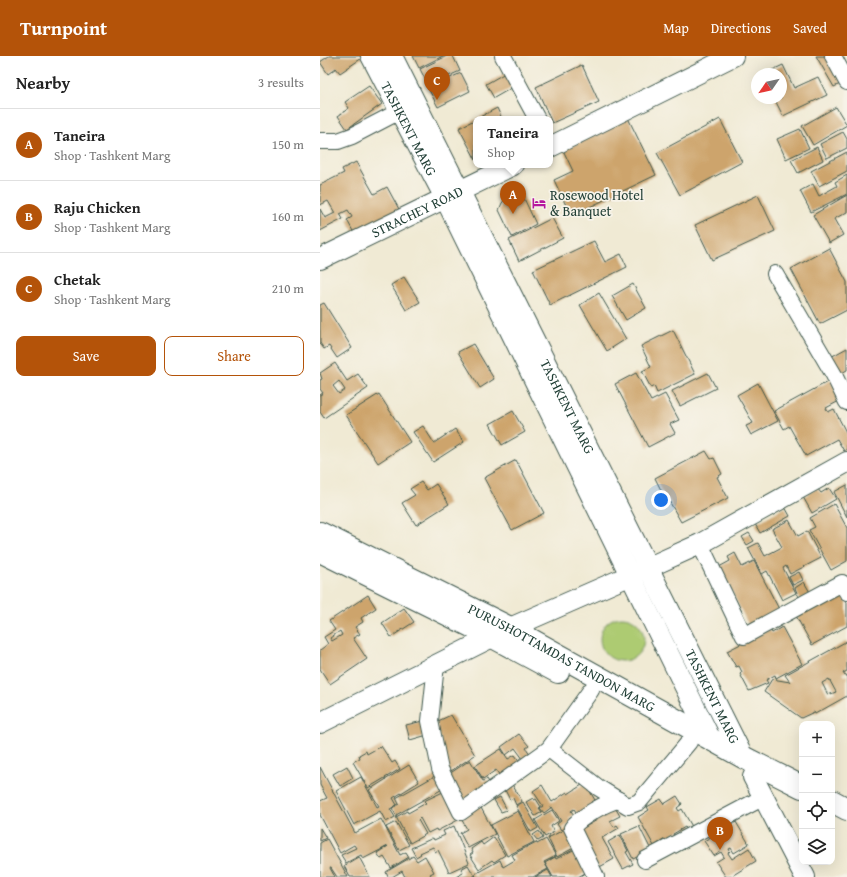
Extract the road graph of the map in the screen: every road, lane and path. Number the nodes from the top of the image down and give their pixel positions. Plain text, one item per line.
1 (371, 56) edge
2 (392, 56) edge
3 (503, 56) edge
4 (734, 56) edge
5 (832, 56) edge
6 (847, 82) edge
7 (400, 111) junction
8 (535, 116) edge
9 (320, 141) edge
10 (553, 145) edge
11 (508, 168) edge
12 (452, 194) junction
13 (320, 259) edge
14 (775, 274) dead end
15 (847, 402) edge
16 (847, 462) edge
17 (320, 533) edge
18 (700, 544) junction
19 (320, 551) edge
20 (639, 572) junction
21 (847, 592) edge
22 (502, 633) junction
23 (436, 665) junction
24 (591, 690) junction
25 (320, 723) edge
26 (700, 741) junction
27 (549, 749) junction
28 (743, 758) junction
29 (753, 777) junction
30 (799, 786) edge
31 (764, 797) junction
32 (619, 800) junction
33 (799, 800) edge
34 (835, 803) edge
35 (847, 809) edge
36 (835, 817) edge
37 (847, 823) edge
38 (646, 860) dead end
39 (596, 877) edge
40 (805, 877) edge

1 - 7 street, TASHKENT MARG
2 - 12 street, TASHKENT MARG
3 - 8 street
4 - 10 street
5 - 6 street
7 - 9 street
7 - 12 street, TASHKENT MARG
11 - 12 street, STRACHEY ROAD
12 - 13 street, STRACHEY ROAD
12 - 20 street, TASHKENT MARG
14 - 15 street
16 - 18 street
17 - 22 main road, PURUSHOTTAMDAS TANDON MARG
18 - 20 street
18 - 21 street
19 - 22 main road
20 - 22 street
20 - 26 street, TASHKENT MARG
20 - 28 street, TASHKENT MARG
22 - 23 street
22 - 24 main road
22 - 26 main road, PURUSHOTTAMDAS TANDON MARG
23 - 25 street
23 - 27 street
24 - 26 main road
24 - 27 street
26 - 28 main road, PURUSHOTTAMDAS TANDON MARG
26 - 29 main road
26 - 32 street
27 - 32 street
28 - 30 main road, PURUSHOTTAMDAS TANDON MARG
29 - 31 street
29 - 33 main road
31 - 38 street
31 - 40 street
32 - 39 street
34 - 35 main road
36 - 37 main road

